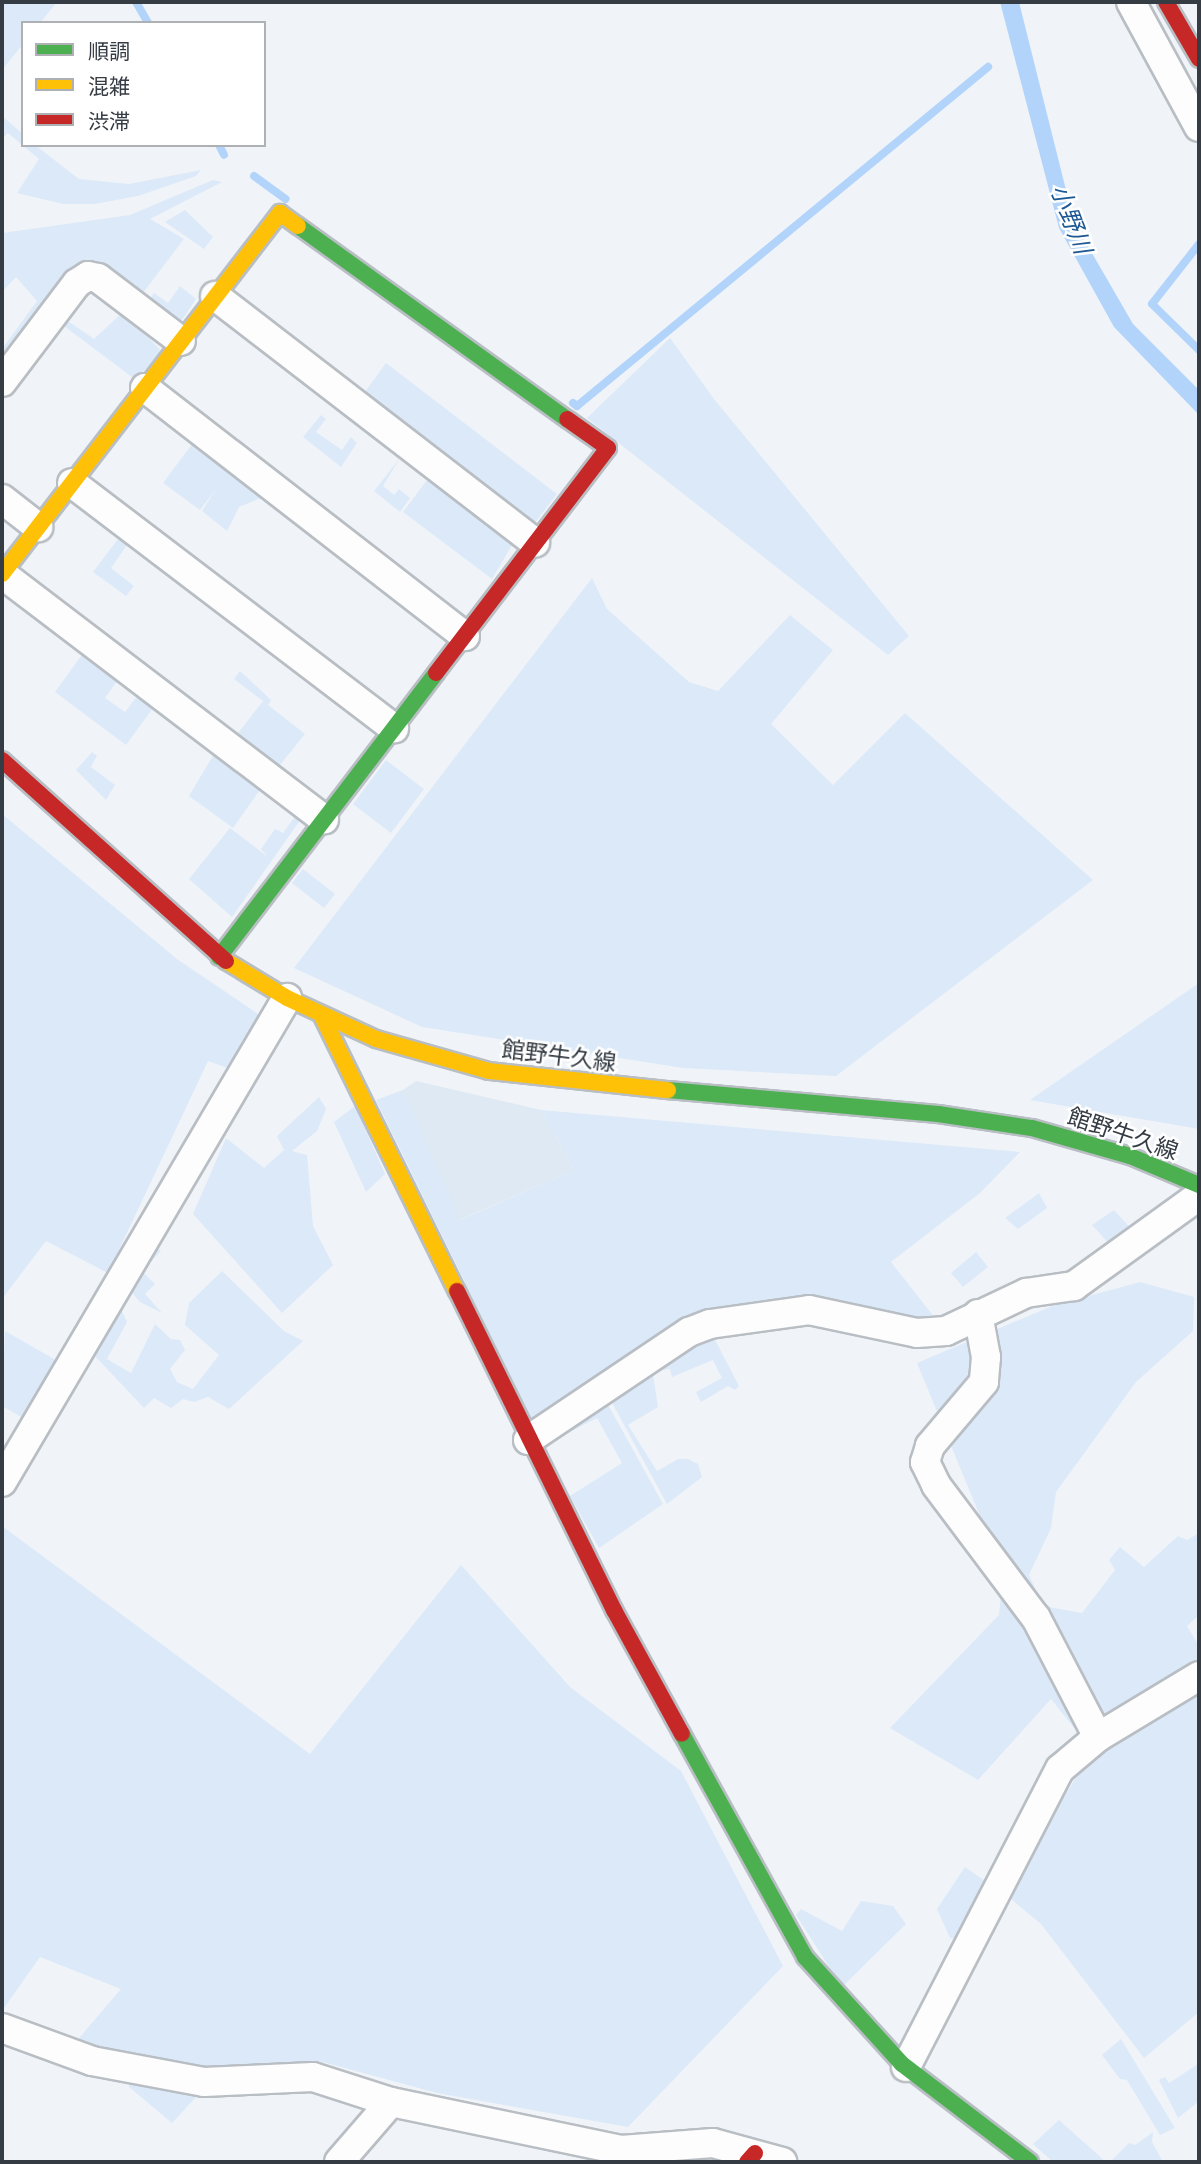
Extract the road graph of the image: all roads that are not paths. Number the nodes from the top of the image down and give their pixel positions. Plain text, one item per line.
1 (1131, 2) edge
2 (1166, 2) edge
3 (1199, 60) edge
4 (1199, 127) edge
5 (215, 296) junction
6 (181, 341) junction
7 (2, 382) edge
8 (145, 388) junction
9 (72, 483) junction
10 (2, 499) edge
11 (38, 527) junction
12 (535, 542) junction
13 (2, 574) edge
14 (465, 636) junction
15 (394, 728) junction
16 (2, 760) edge
17 (324, 819) junction
18 (219, 957) junction
19 (287, 998) junction
20 (321, 1014) junction
21 (1199, 1185) edge
22 (1199, 1196) edge
23 (978, 1314) junction
24 (528, 1440) junction
25 (2, 1482) edge
26 (1199, 1676) edge
27 (1098, 1737) junction
28 (2, 2028) edge
29 (906, 2067) junction
30 (391, 2102) junction
31 (751, 2158) edge
32 (339, 2162) edge
33 (782, 2162) edge
34 (1030, 2162) edge

1 - 4 street
2 - 3 main road
5 - 6 main road
5 - 12 street
5 - 12 main road
6 - 7 street
6 - 8 main road
8 - 9 main road
8 - 14 street
9 - 11 main road
9 - 15 street
10 - 11 street
11 - 13 main road
12 - 14 main road
13 - 17 street
14 - 15 main road
15 - 17 main road
16 - 18 main road, 館野牛久線
17 - 18 main road
18 - 19 main road, 館野牛久線
19 - 20 main road, 館野牛久線
19 - 25 street
20 - 21 main road, 館野牛久線
20 - 24 main road
22 - 23 street
23 - 24 street
23 - 27 street
24 - 29 main road
26 - 27 street
27 - 29 street
28 - 30 street
29 - 34 main road
30 - 31 street
30 - 32 street
31 - 33 street

